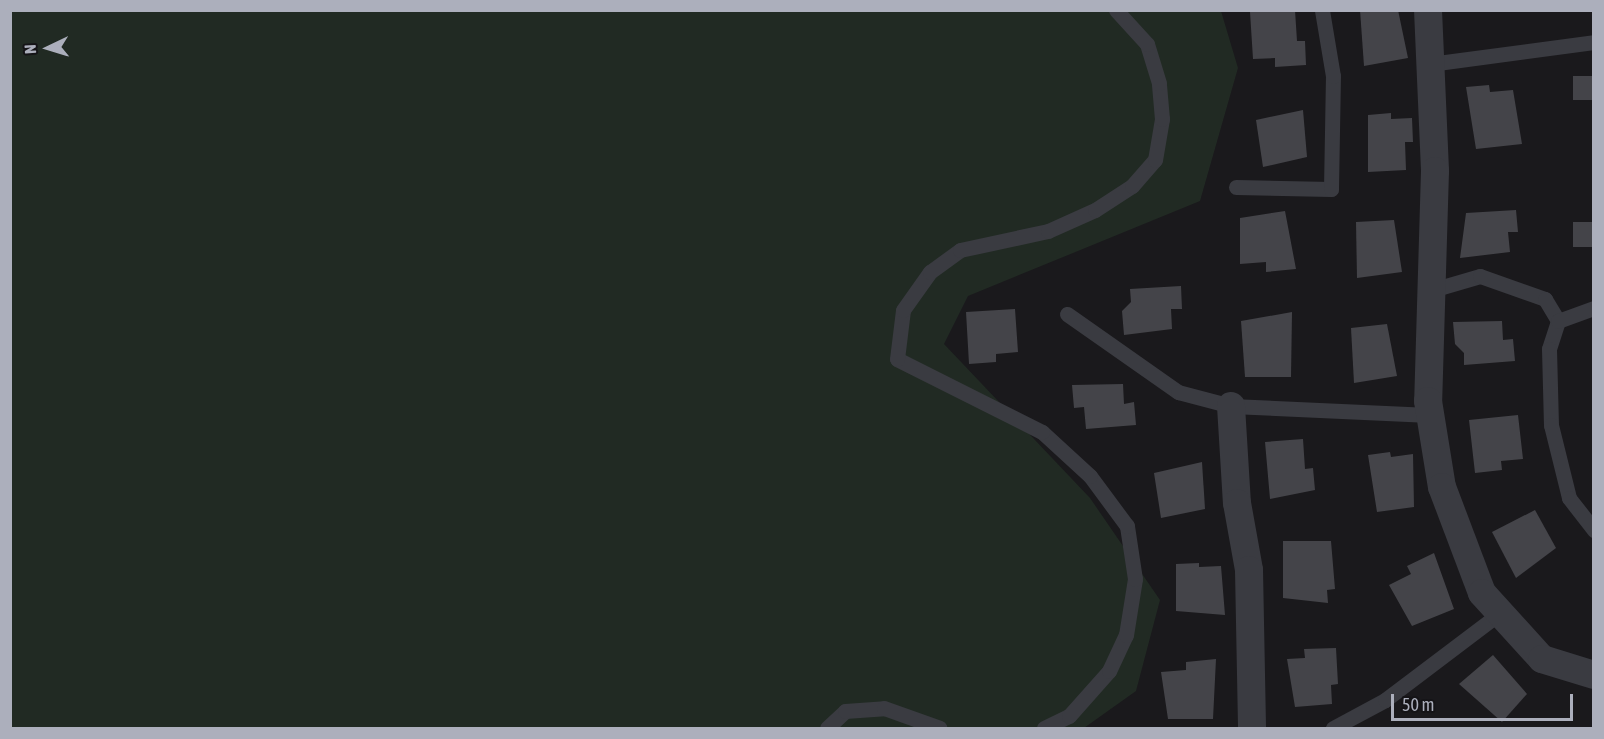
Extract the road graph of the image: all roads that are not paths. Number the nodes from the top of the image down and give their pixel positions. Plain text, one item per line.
1 (1116, 10) edge
2 (1322, 10) edge
3 (1428, 10) edge
4 (1593, 42) edge
5 (1430, 64) junction
6 (1236, 187) dead end
7 (1432, 290) junction
8 (1593, 308) edge
9 (1067, 314) dead end
10 (1558, 321) junction
11 (1231, 406) junction
12 (1430, 415) junction
13 (1593, 530) edge
14 (1500, 613) junction
15 (1593, 675) edge
16 (826, 729) edge
17 (940, 729) edge
18 (1044, 729) edge
19 (1252, 729) edge
20 (1333, 729) edge

1 - 18 lane
2 - 6 lane
3 - 5 street
4 - 5 lane
5 - 7 street
7 - 10 lane
7 - 12 street
8 - 10 lane
9 - 11 lane
10 - 13 lane
11 - 12 lane
11 - 19 street
12 - 14 street
14 - 15 street
14 - 20 lane
16 - 17 lane

